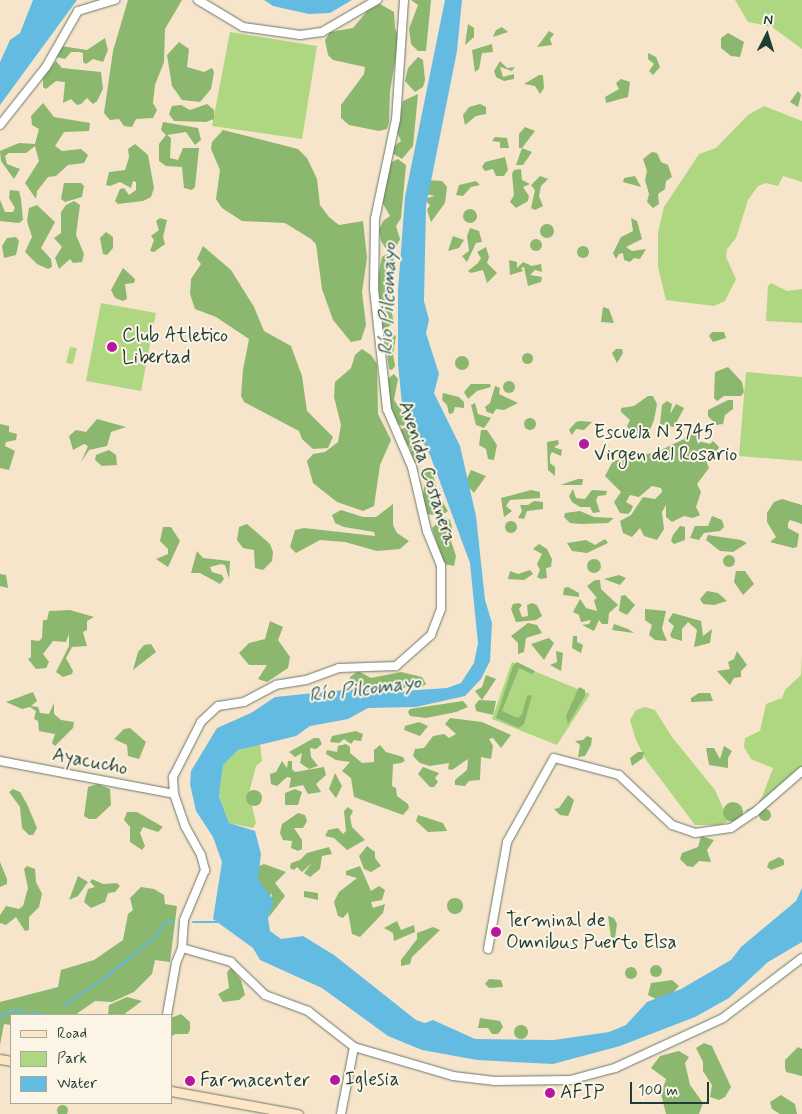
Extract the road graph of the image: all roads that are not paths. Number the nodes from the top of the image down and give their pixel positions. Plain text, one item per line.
1 (115, 0) edge
2 (198, 0) edge
3 (377, 0) edge
4 (404, 0) edge
5 (0, 125) edge
6 (0, 761) edge
7 (802, 771) edge
8 (174, 794) junction
9 (182, 948) junction
10 (488, 949) dead end
11 (802, 958) edge
12 (167, 1014) edge
13 (354, 1047) junction
14 (172, 1091) edge
15 (298, 1114) edge
16 (342, 1114) edge

1 - 5 street
2 - 3 street
4 - 8 street, Avenida Costanera
6 - 8 street, Ayacucho
7 - 10 street
8 - 9 street, Avenida Costanera
9 - 12 street, Avenida Costanera
9 - 13 street
11 - 13 street
13 - 16 street
14 - 15 main road

